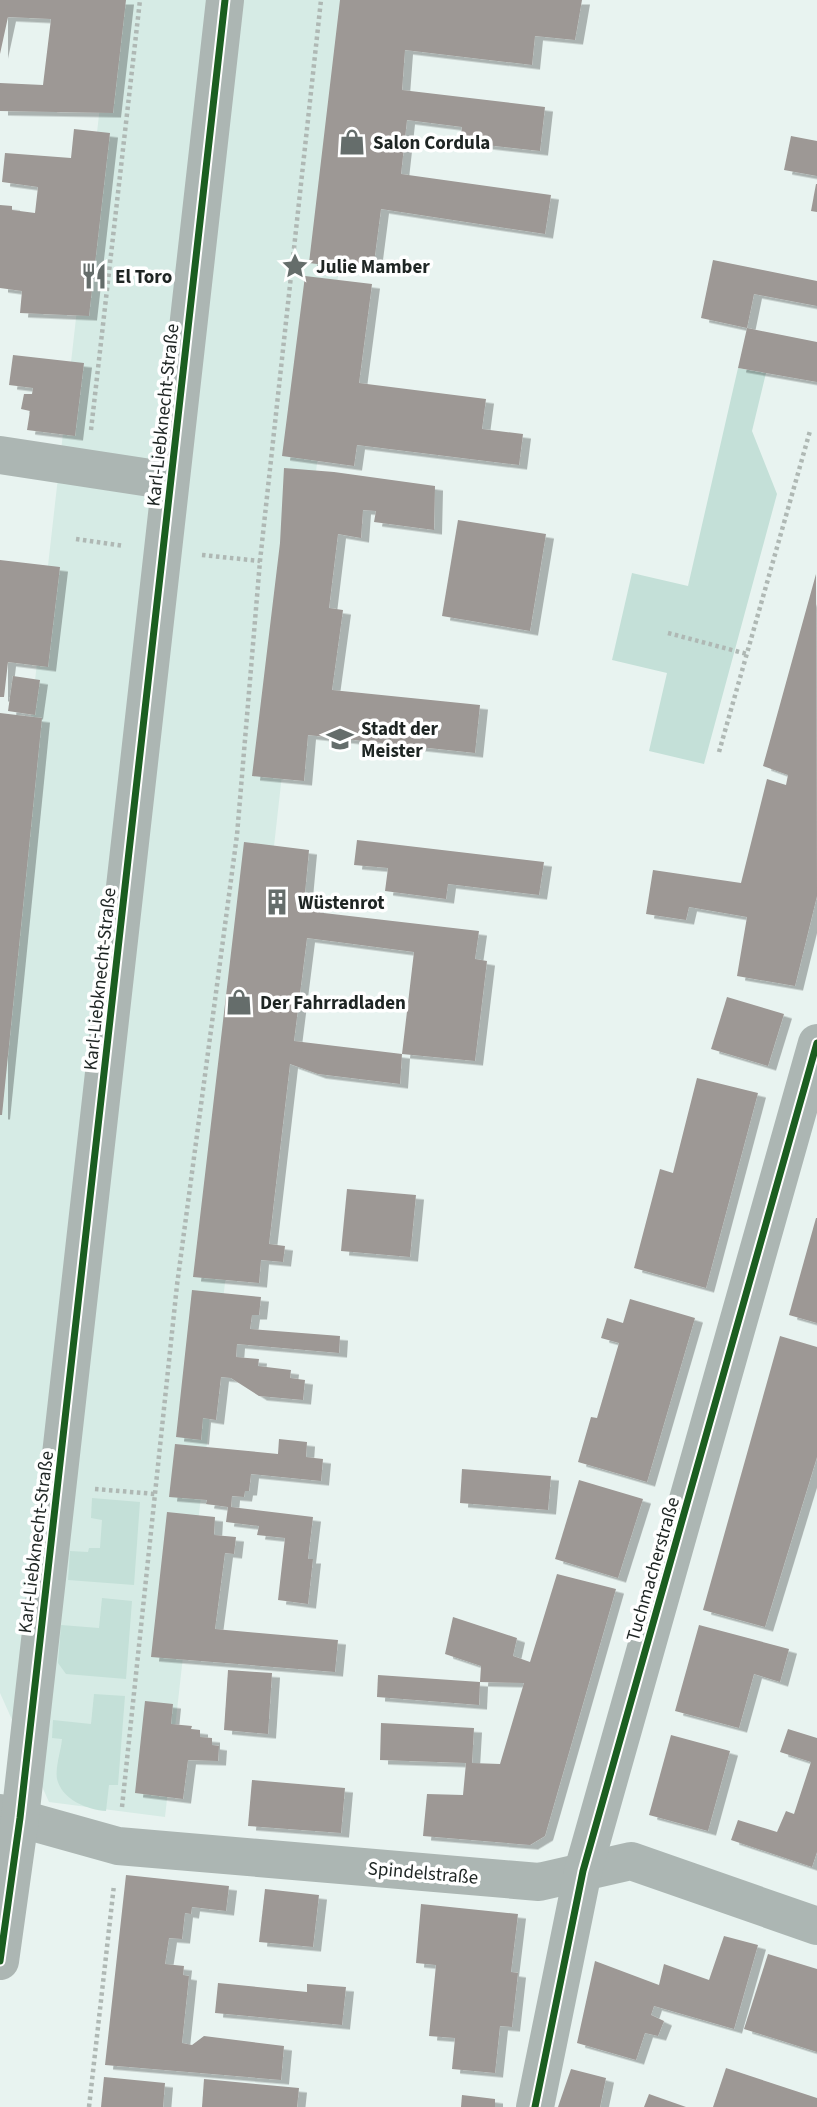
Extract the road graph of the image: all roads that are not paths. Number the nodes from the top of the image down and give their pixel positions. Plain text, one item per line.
1 (225, 0) edge
2 (0, 455) edge
3 (170, 481) junction
4 (817, 1043) edge
5 (10, 1815) edge
6 (583, 1871) junction
7 (817, 1926) edge
8 (0, 1961) edge
9 (535, 2107) edge

1 - 3 street, Karl-Liebknecht-Straße
2 - 3 street
3 - 5 street, Karl-Liebknecht-Straße
4 - 6 street, Tuchmacherstraße
5 - 6 street, Spindelstraße
5 - 8 street, Karl-Liebknecht-Straße
6 - 7 street, Spindelstraße
6 - 9 street, Tuchmacherstraße

